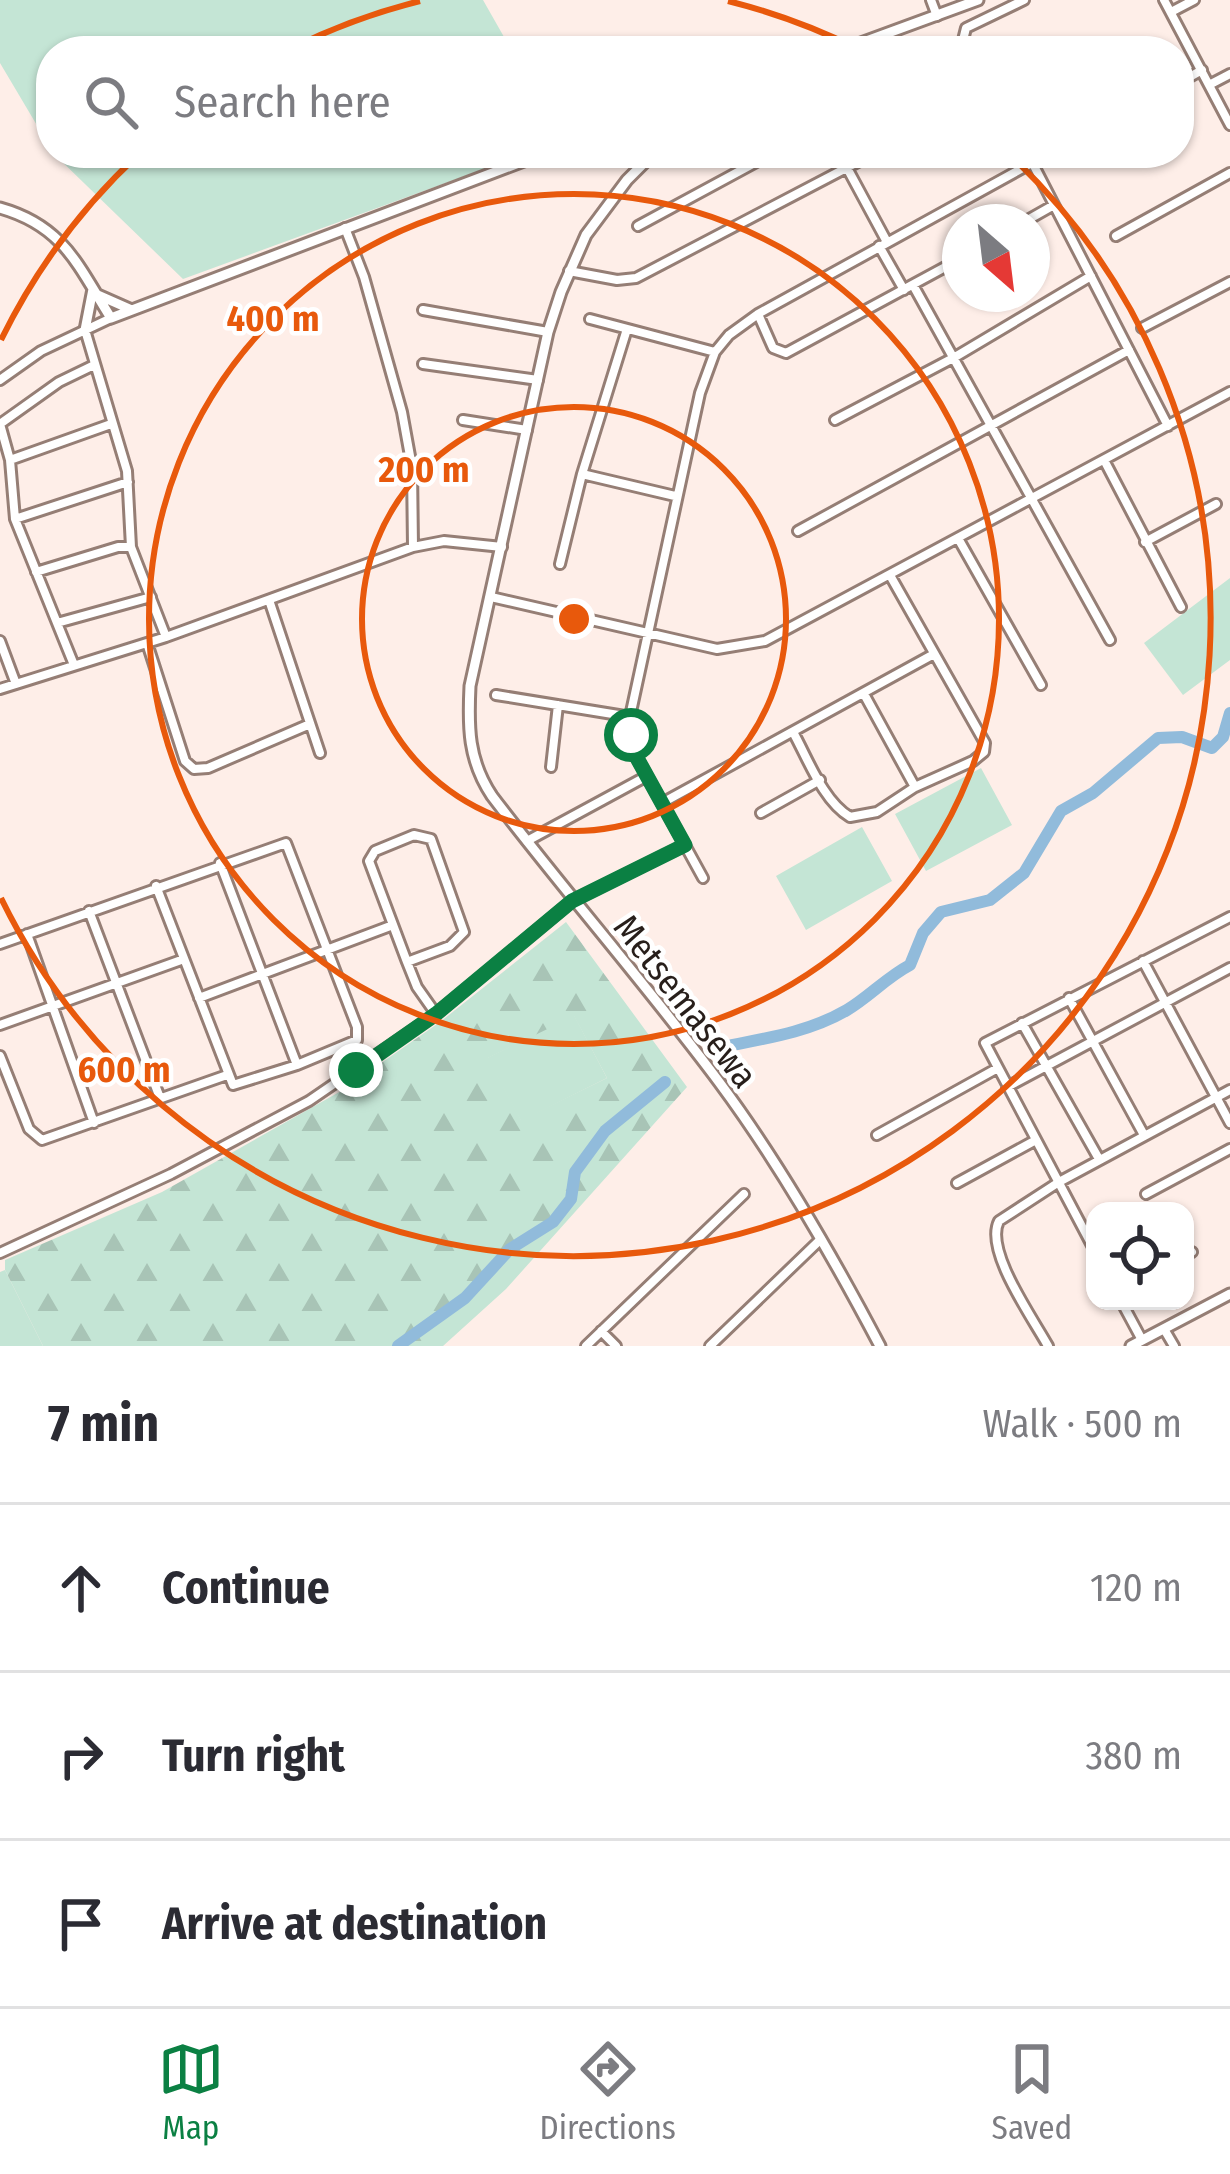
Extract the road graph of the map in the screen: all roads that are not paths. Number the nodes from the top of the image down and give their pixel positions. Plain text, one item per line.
1 (931, 0) edge
2 (978, 0) edge
3 (1024, 0) edge
4 (1164, 0) edge
5 (1194, 0) edge
6 (1171, 13) junction
7 (937, 16) junction
8 (881, 36) edge
9 (964, 36) edge
10 (1184, 36) edge
11 (1194, 55) edge
12 (1202, 70) junction
13 (1230, 74) edge
14 (1194, 75) edge
15 (1209, 85) junction
16 (1230, 124) edge
17 (504, 168) edge
18 (641, 168) edge
19 (744, 168) edge
20 (1017, 168) edge
21 (1035, 168) edge
22 (847, 169) joint
23 (1230, 173) edge
24 (1054, 205) junction
25 (1050, 207) edge
26 (0, 208) edge
27 (344, 226) junction
28 (638, 226) dead end
29 (1116, 236) dead end
30 (883, 244) junction
31 (942, 269) edge
32 (569, 271) junction
33 (1091, 276) junction
34 (1230, 282) edge
35 (909, 288) junction
36 (94, 290) junction
37 (132, 310) junction
38 (423, 310) dead end
39 (758, 314) junction
40 (111, 318) junction
41 (590, 319) dead end
42 (1142, 328) dead end
43 (627, 329) junction
44 (85, 330) junction
45 (548, 332) junction
46 (1130, 350) junction
47 (715, 352) junction
48 (955, 357) junction
49 (422, 364) dead end
50 (92, 366) junction
51 (0, 380) edge
52 (538, 380) junction
53 (1230, 392) edge
54 (463, 420) dead end
55 (835, 420) dead end
56 (111, 424) junction
57 (990, 425) junction
58 (1168, 426) junction
59 (527, 430) junction
60 (10, 460) junction
61 (1105, 460) junction
62 (582, 474) junction
63 (128, 482) junction
64 (675, 496) junction
65 (1032, 500) junction
66 (1216, 504) dead end
67 (15, 519) junction
68 (798, 531) dead end
69 (959, 540) junction
70 (1145, 542) junction
71 (131, 547) junction
72 (412, 547) junction
73 (502, 547) junction
74 (560, 564) dead end
75 (35, 572) junction
76 (891, 577) junction
77 (151, 597) junction
78 (491, 597) junction
79 (268, 600) junction
80 (1181, 607) dead end
81 (56, 622) junction
82 (645, 635) junction
83 (166, 637) junction
84 (1110, 640) dead end
85 (0, 641) edge
86 (147, 643) junction
87 (935, 654) junction
88 (74, 665) junction
89 (16, 684) junction
90 (1041, 685) dead end
91 (0, 689) edge
92 (496, 694) dead end
93 (864, 694) junction
94 (558, 705) junction
95 (631, 717) junction
96 (310, 724) junction
97 (793, 732) junction
98 (320, 753) dead end
99 (551, 766) dead end
100 (647, 776) junction
101 (820, 780) junction
102 (915, 787) junction
103 (662, 803) junction
104 (761, 814) dead end
105 (526, 842) junction
106 (685, 845) junction
107 (220, 863) junction
108 (703, 878) dead end
109 (156, 886) junction
110 (572, 901) junction
111 (89, 911) junction
112 (1230, 917) edge
113 (393, 925) junction
114 (27, 934) junction
115 (0, 944) edge
116 (326, 950) junction
117 (184, 959) junction
118 (407, 962) junction
119 (1143, 962) junction
120 (1230, 968) edge
121 (262, 974) junction
122 (116, 983) junction
123 (199, 998) junction
124 (1069, 998) junction
125 (1164, 1001) junction
126 (52, 1006) junction
127 (436, 1014) junction
128 (1022, 1023) junction
129 (0, 1025) edge
130 (1091, 1040) junction
131 (0, 1056) edge
132 (297, 1065) junction
133 (1048, 1065) junction
134 (996, 1069) junction
135 (3, 1072) edge
136 (227, 1076) junction
137 (1006, 1087) junction
138 (1230, 1090) edge
139 (1216, 1097) junction
140 (160, 1099) junction
141 (94, 1123) junction
142 (1230, 1123) edge
143 (877, 1135) dead end
144 (1144, 1135) junction
145 (1036, 1140) junction
146 (1230, 1150) edge
147 (1099, 1160) junction
148 (1059, 1182) junction
149 (957, 1183) dead end
150 (744, 1194) dead end
151 (1146, 1194) dead end
152 (1086, 1234) edge
153 (821, 1239) junction
154 (0, 1253) edge
155 (1230, 1294) edge
156 (1126, 1310) edge
157 (1164, 1329) junction
158 (602, 1331) junction
159 (1142, 1340) junction
160 (714, 1344) edge
161 (586, 1346) edge
162 (616, 1346) edge
163 (880, 1346) edge
164 (1048, 1346) edge
165 (1131, 1346) edge
166 (1174, 1346) edge

1 - 7 street
2 - 7 street
3 - 9 street
4 - 6 street
5 - 6 street
6 - 10 street
7 - 8 street
11 - 12 street
12 - 14 street
12 - 15 street
13 - 15 street
15 - 16 street
17 - 27 street
18 - 32 street, Metsemasewa
19 - 28 street
20 - 30 street
21 - 24 street
22 - 30 street
22 - 32 street
23 - 29 street
24 - 25 street
24 - 33 street
26 - 36 street
27 - 37 street
27 - 72 street
30 - 35 street
30 - 39 street
31 - 35 street
32 - 45 street, Metsemasewa
33 - 46 street
33 - 48 street
34 - 42 street
35 - 39 street
35 - 48 street
36 - 37 street
36 - 40 street
36 - 44 street
37 - 40 street
38 - 45 street
39 - 47 street
40 - 44 street
41 - 43 street
43 - 47 street
43 - 62 street
44 - 50 street
44 - 51 street
45 - 52 street, Metsemasewa
46 - 57 street
46 - 58 street
47 - 64 street
48 - 55 street
48 - 57 street
49 - 52 street
50 - 56 street
50 - 60 street
52 - 59 street, Metsemasewa
53 - 58 street
54 - 59 street
56 - 60 street
56 - 63 street
57 - 65 street
57 - 68 street
58 - 61 street
59 - 73 street, Metsemasewa
60 - 67 street
61 - 65 street
61 - 70 street
62 - 64 street
62 - 74 street
63 - 67 street
63 - 71 street
64 - 82 street
65 - 69 street
65 - 84 street
66 - 70 street
67 - 75 street
69 - 76 street
69 - 90 street
70 - 80 street
71 - 75 street
71 - 77 street
72 - 73 street
72 - 79 street
73 - 78 street, Metsemasewa
75 - 81 street
76 - 82 street
76 - 87 street
77 - 81 street
77 - 83 street
78 - 82 street
78 - 105 street, Metsemasewa
79 - 83 street
79 - 96 street
81 - 88 street
82 - 95 street
83 - 86 street
85 - 89 street
86 - 88 street
86 - 96 street
87 - 93 street
87 - 102 street
88 - 89 street
89 - 91 street
92 - 94 street
93 - 97 street
93 - 102 street
94 - 95 street
94 - 99 street
95 - 100 street
96 - 98 street
97 - 101 street
97 - 103 street
100 - 103 street
100 - 105 street
101 - 102 street
101 - 104 street
103 - 106 street
105 - 110 street, Metsemasewa
106 - 108 street
106 - 110 street
107 - 109 street
107 - 116 street
107 - 121 street
109 - 111 street
109 - 117 street
110 - 127 street
110 - 153 street, Metsemasewa
111 - 114 street
111 - 122 street
112 - 119 street
113 - 116 street
113 - 118 street
113 - 118 street
114 - 115 street
114 - 126 street
116 - 121 street
116 - 132 street
117 - 122 street
117 - 123 street
118 - 127 street
119 - 124 street
119 - 125 street
120 - 125 street
121 - 123 street
121 - 132 street
122 - 126 street
122 - 140 street
123 - 136 street
124 - 128 street
124 - 130 street
125 - 130 street
125 - 139 street
126 - 129 street
126 - 141 street
127 - 154 street
128 - 133 street
128 - 134 street
130 - 133 street
130 - 144 street
131 - 135 street
132 - 136 street
133 - 137 street
133 - 147 street
134 - 137 street
134 - 143 street
135 - 141 street
136 - 140 street
137 - 145 street
138 - 139 street
139 - 142 street
139 - 144 street
140 - 141 street
144 - 147 street
145 - 148 street
145 - 149 street
146 - 151 street
147 - 148 street
148 - 152 street
148 - 164 street
150 - 158 street
153 - 160 street
153 - 163 street, Metsemasewa
155 - 157 street
156 - 159 street
157 - 159 street
157 - 166 street
158 - 161 street
158 - 162 street
159 - 165 street

